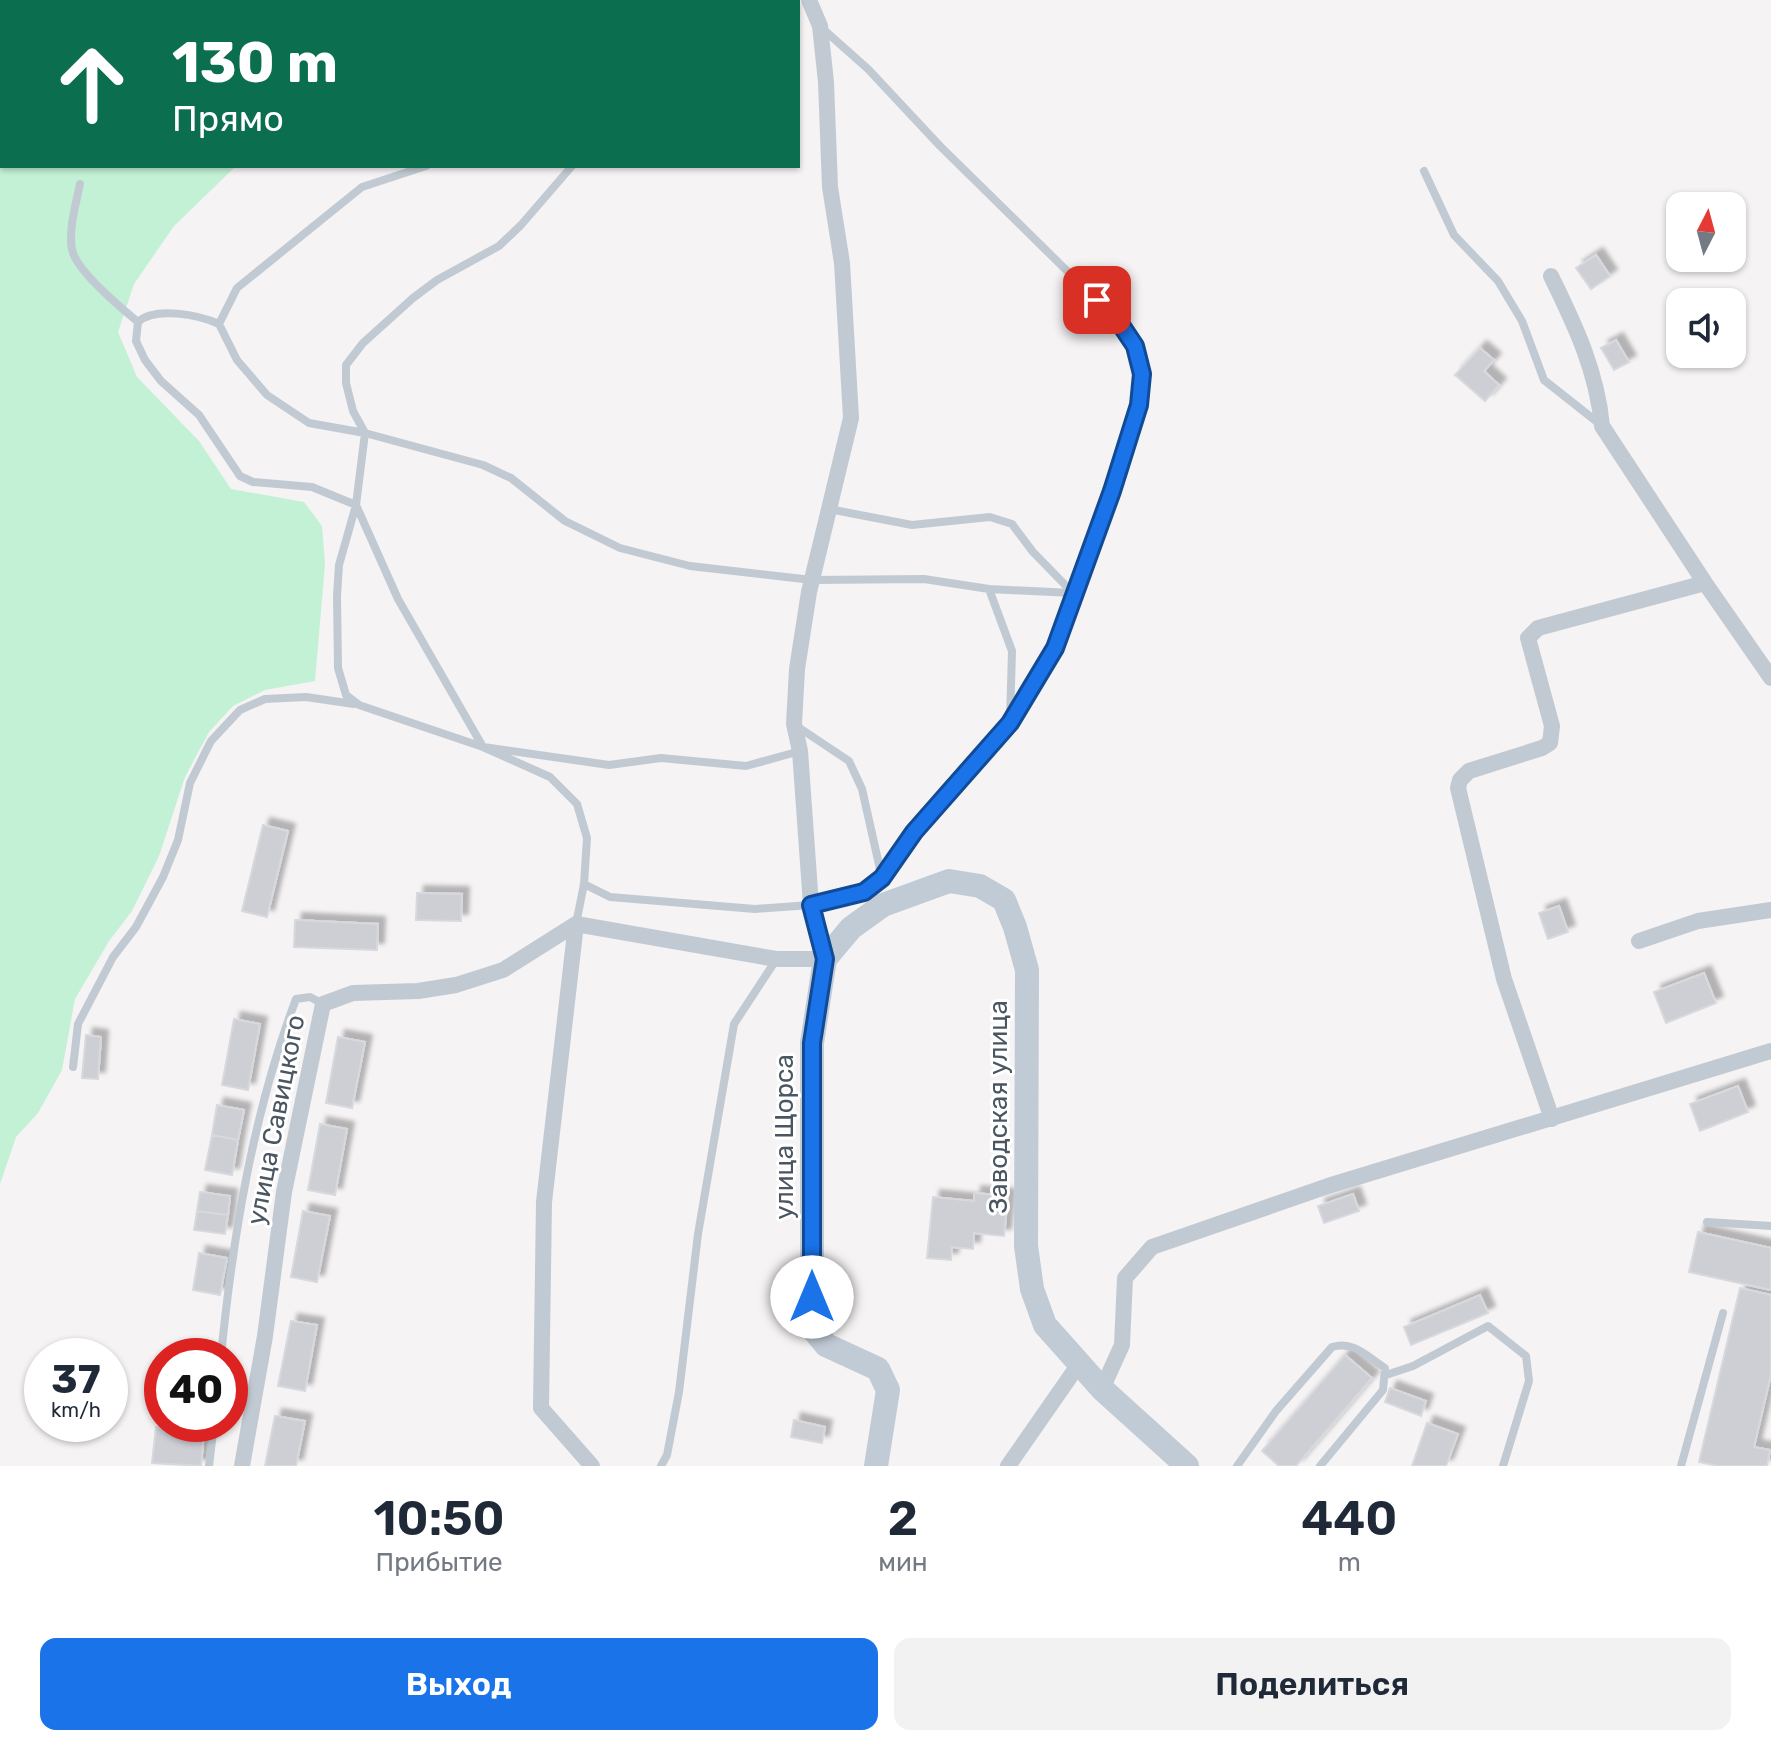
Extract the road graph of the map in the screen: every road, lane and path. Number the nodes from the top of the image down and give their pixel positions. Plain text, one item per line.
1 (809, 0) edge
2 (820, 26) junction
3 (420, 168) edge
4 (570, 168) edge
5 (1424, 171) dead end
6 (80, 184) dead end
7 (1551, 276) dead end
8 (138, 322) junction
9 (219, 324) junction
10 (1602, 426) junction
11 (365, 433) junction
12 (356, 505) junction
13 (828, 509) junction
14 (812, 580) junction
15 (1705, 583) junction
16 (989, 589) junction
17 (1073, 593) junction
18 (1771, 678) edge
19 (359, 705) junction
20 (1010, 723) junction
21 (794, 724) junction
22 (483, 747) junction
23 (800, 751) junction
24 (882, 878) junction
25 (584, 884) junction
26 (811, 905) junction
27 (1771, 910) edge
28 (576, 924) junction
29 (1639, 941) dead end
30 (776, 959) junction
31 (825, 959) junction
32 (323, 1004) junction
33 (1771, 1051) edge
34 (73, 1067) dead end
35 (1552, 1119) junction
36 (1707, 1222) dead end
37 (1771, 1226) edge
38 (1723, 1313) dead end
39 (223, 1338) edge
40 (1079, 1364) junction
41 (1386, 1375) junction
42 (1102, 1389) junction
43 (212, 1442) edge
44 (209, 1466) edge
45 (242, 1466) edge
46 (592, 1466) edge
47 (661, 1466) edge
48 (876, 1466) edge
49 (1008, 1466) edge
50 (1187, 1466) edge
51 (1237, 1466) edge
52 (1320, 1466) edge
53 (1503, 1466) edge
54 (1681, 1466) edge

1 - 2 street
2 - 13 street
2 - 17 lane
3 - 9 lane
4 - 11 lane
5 - 10 lane
6 - 8 lane
7 - 10 street
8 - 9 lane
8 - 12 lane
9 - 11 lane
10 - 15 street
11 - 12 lane
11 - 14 lane
12 - 19 lane
12 - 22 lane
13 - 14 street
13 - 17 lane
14 - 16 lane
14 - 21 street
15 - 18 street
15 - 35 street
16 - 17 lane
16 - 20 lane
17 - 20 lane
19 - 22 lane
19 - 34 lane
20 - 24 lane
21 - 23 street
21 - 24 lane
22 - 23 lane
22 - 25 lane
23 - 26 street
24 - 26 lane
25 - 26 lane
25 - 28 lane
26 - 31 street
27 - 29 street
28 - 30 street
28 - 32 street, улица Савицкого
28 - 46 street
30 - 31 street
30 - 47 lane
31 - 40 street, Заводская улица
31 - 48 street, улица Щорса
32 - 39 lane
32 - 45 street, улица Савицкого
33 - 35 street
35 - 42 street
36 - 37 lane
38 - 54 lane
40 - 42 street, Заводская улица
40 - 49 street
41 - 51 lane
41 - 52 lane
41 - 53 lane
42 - 50 street, Заводская улица
43 - 44 lane

